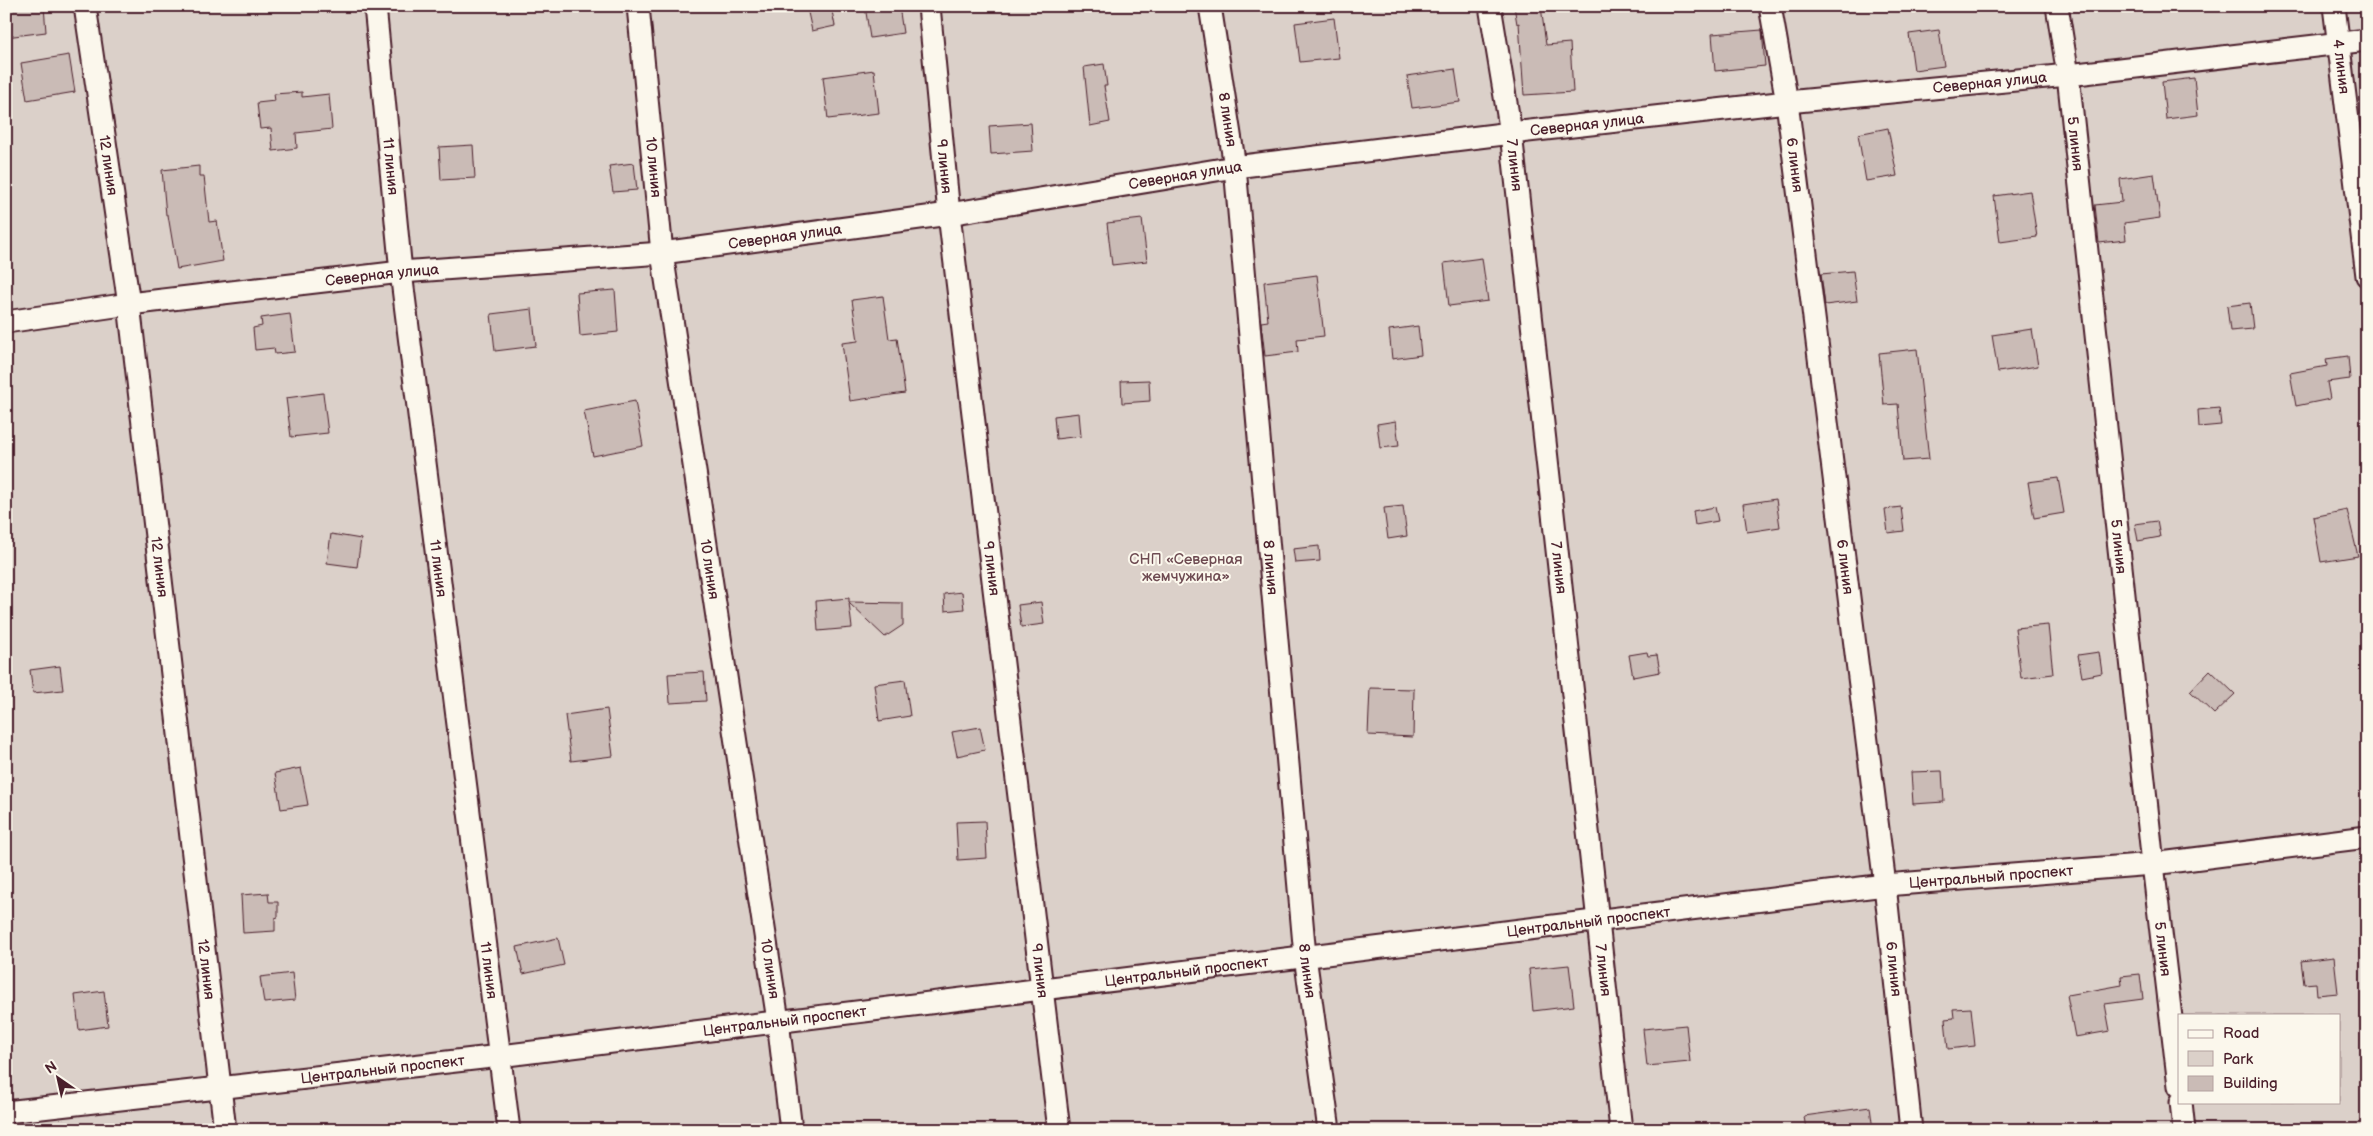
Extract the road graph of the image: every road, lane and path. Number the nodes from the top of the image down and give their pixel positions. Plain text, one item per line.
1 (86, 6) edge
2 (375, 6) edge
3 (638, 6) edge
4 (929, 6) edge
5 (1210, 6) edge
6 (1490, 6) edge
7 (1770, 6) edge
8 (2057, 6) edge
9 (2334, 6) edge
10 (2367, 40) edge
11 (2340, 44) junction
12 (2068, 76) junction
13 (1787, 102) junction
14 (1511, 133) junction
15 (1236, 167) junction
16 (950, 214) junction
17 (662, 253) junction
18 (401, 272) junction
19 (2367, 276) edge
20 (129, 304) junction
21 (6, 322) edge
22 (2367, 837) edge
23 (2153, 864) junction
24 (1884, 885) junction
25 (1598, 919) junction
26 (1304, 956) junction
27 (1044, 987) junction
28 (778, 1021) junction
29 (500, 1056) junction
30 (2178, 1077) edge
31 (220, 1087) junction
32 (2181, 1104) edge
33 (6, 1112) edge
34 (225, 1130) edge
35 (509, 1130) edge
36 (791, 1130) edge
37 (1059, 1130) edge
38 (1329, 1130) edge
39 (1621, 1130) edge
40 (1912, 1130) edge
41 (2184, 1130) edge

1 - 20 street, 12 линия
2 - 18 street, 11 линия
3 - 17 street, 10 линия
4 - 16 street, 9 линия
5 - 15 street, 8 линия
6 - 14 street, 7 линия
7 - 13 street, 6 линия
8 - 12 street, 5 линия
9 - 11 street, 4 линия
10 - 11 street, Северная улица
11 - 12 street, Северная улица
11 - 19 street, 4 линия
12 - 13 street, Северная улица
12 - 23 street, 5 линия
13 - 14 street, Северная улица
13 - 24 street, 6 линия
14 - 15 street, Северная улица
14 - 25 street, 7 линия
15 - 16 street, Северная улица
15 - 26 street, 8 линия
16 - 17 street, Северная улица
16 - 27 street, 9 линия
17 - 18 street, Северная улица
17 - 28 street, 10 линия
18 - 20 street, Северная улица
18 - 29 street, 11 линия
20 - 21 street, Северная улица
20 - 31 street, 12 линия
22 - 23 street, Центральный проспект
23 - 24 street, Центральный проспект
23 - 30 street, 5 линия
24 - 25 street, Центральный проспект
24 - 40 street, 6 линия
25 - 26 street, Центральный проспект
25 - 39 street, 7 линия
26 - 27 street, Центральный проспект
26 - 38 street, 8 линия
27 - 28 street, Центральный проспект
27 - 37 street, 9 линия
28 - 29 street, Центральный проспект
28 - 36 street, 10 линия
29 - 31 street, Центральный проспект
29 - 35 street, 11 линия
31 - 33 street, Центральный проспект
31 - 34 street, 12 линия
32 - 41 street

